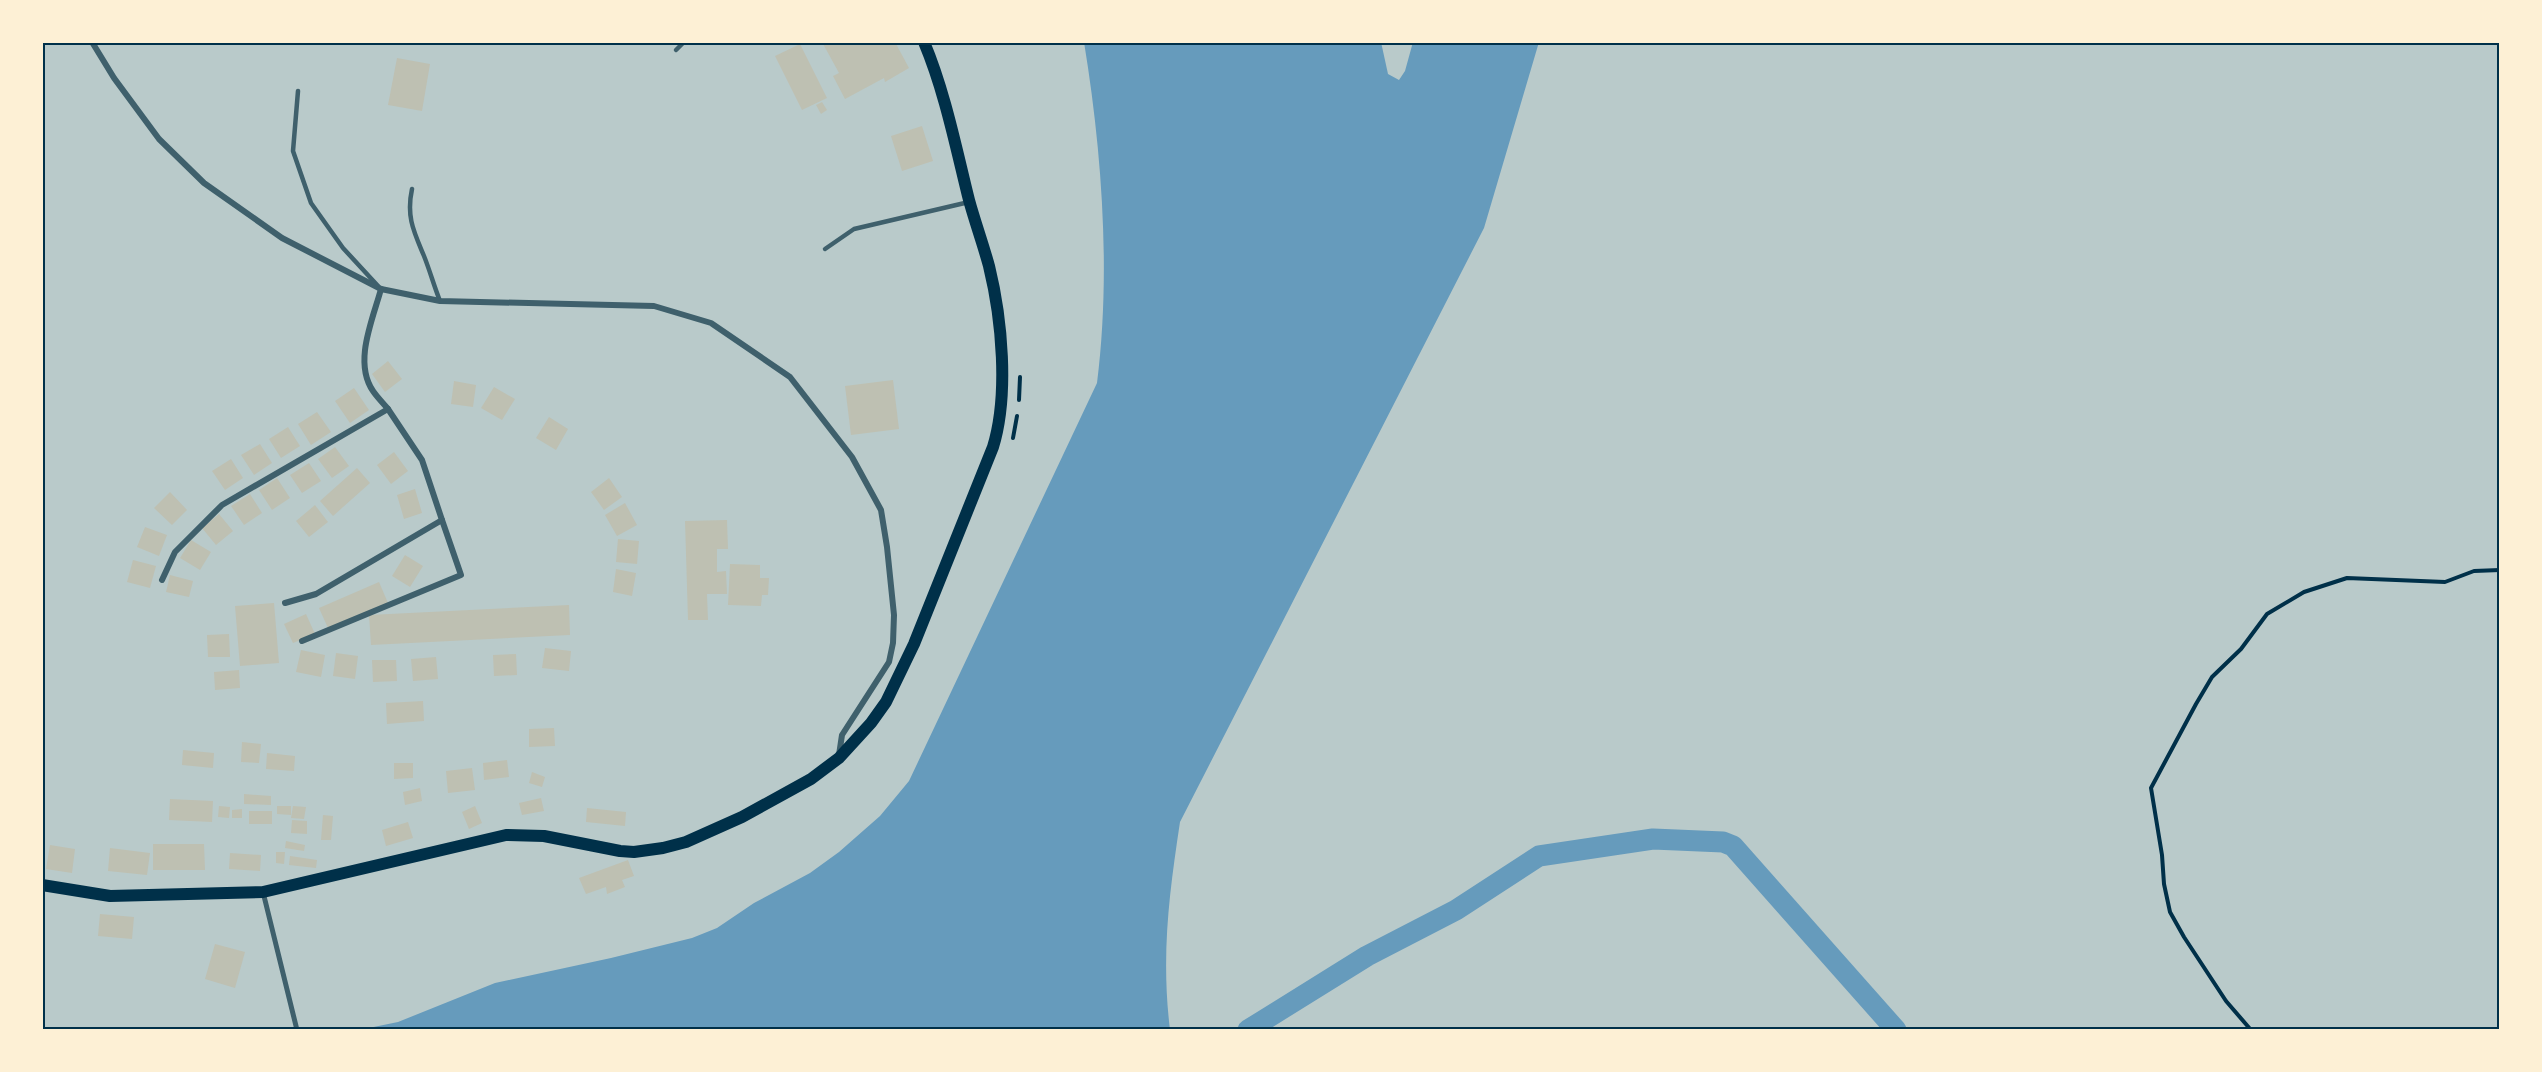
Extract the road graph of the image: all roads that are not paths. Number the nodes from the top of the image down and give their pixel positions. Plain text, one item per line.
1 (92, 42) edge
2 (684, 42) edge
3 (924, 42) edge
4 (676, 50) dead end
5 (298, 91) dead end
6 (412, 189) dead end
7 (970, 202) junction
8 (825, 249) dead end
9 (381, 289) junction
10 (440, 301) junction
11 (388, 409) junction
12 (442, 520) junction
13 (162, 580) dead end
14 (285, 603) dead end
15 (302, 641) dead end
16 (839, 758) junction
17 (42, 885) edge
18 (263, 892) junction
19 (297, 1030) edge

1 - 9 street
2 - 4 lane
3 - 7 main road
5 - 9 lane
6 - 10 lane
7 - 8 lane
7 - 16 main road
9 - 10 street
9 - 11 street
10 - 16 street
11 - 12 street
11 - 13 street
12 - 14 street
12 - 15 street
16 - 18 main road
17 - 18 main road
18 - 19 street

